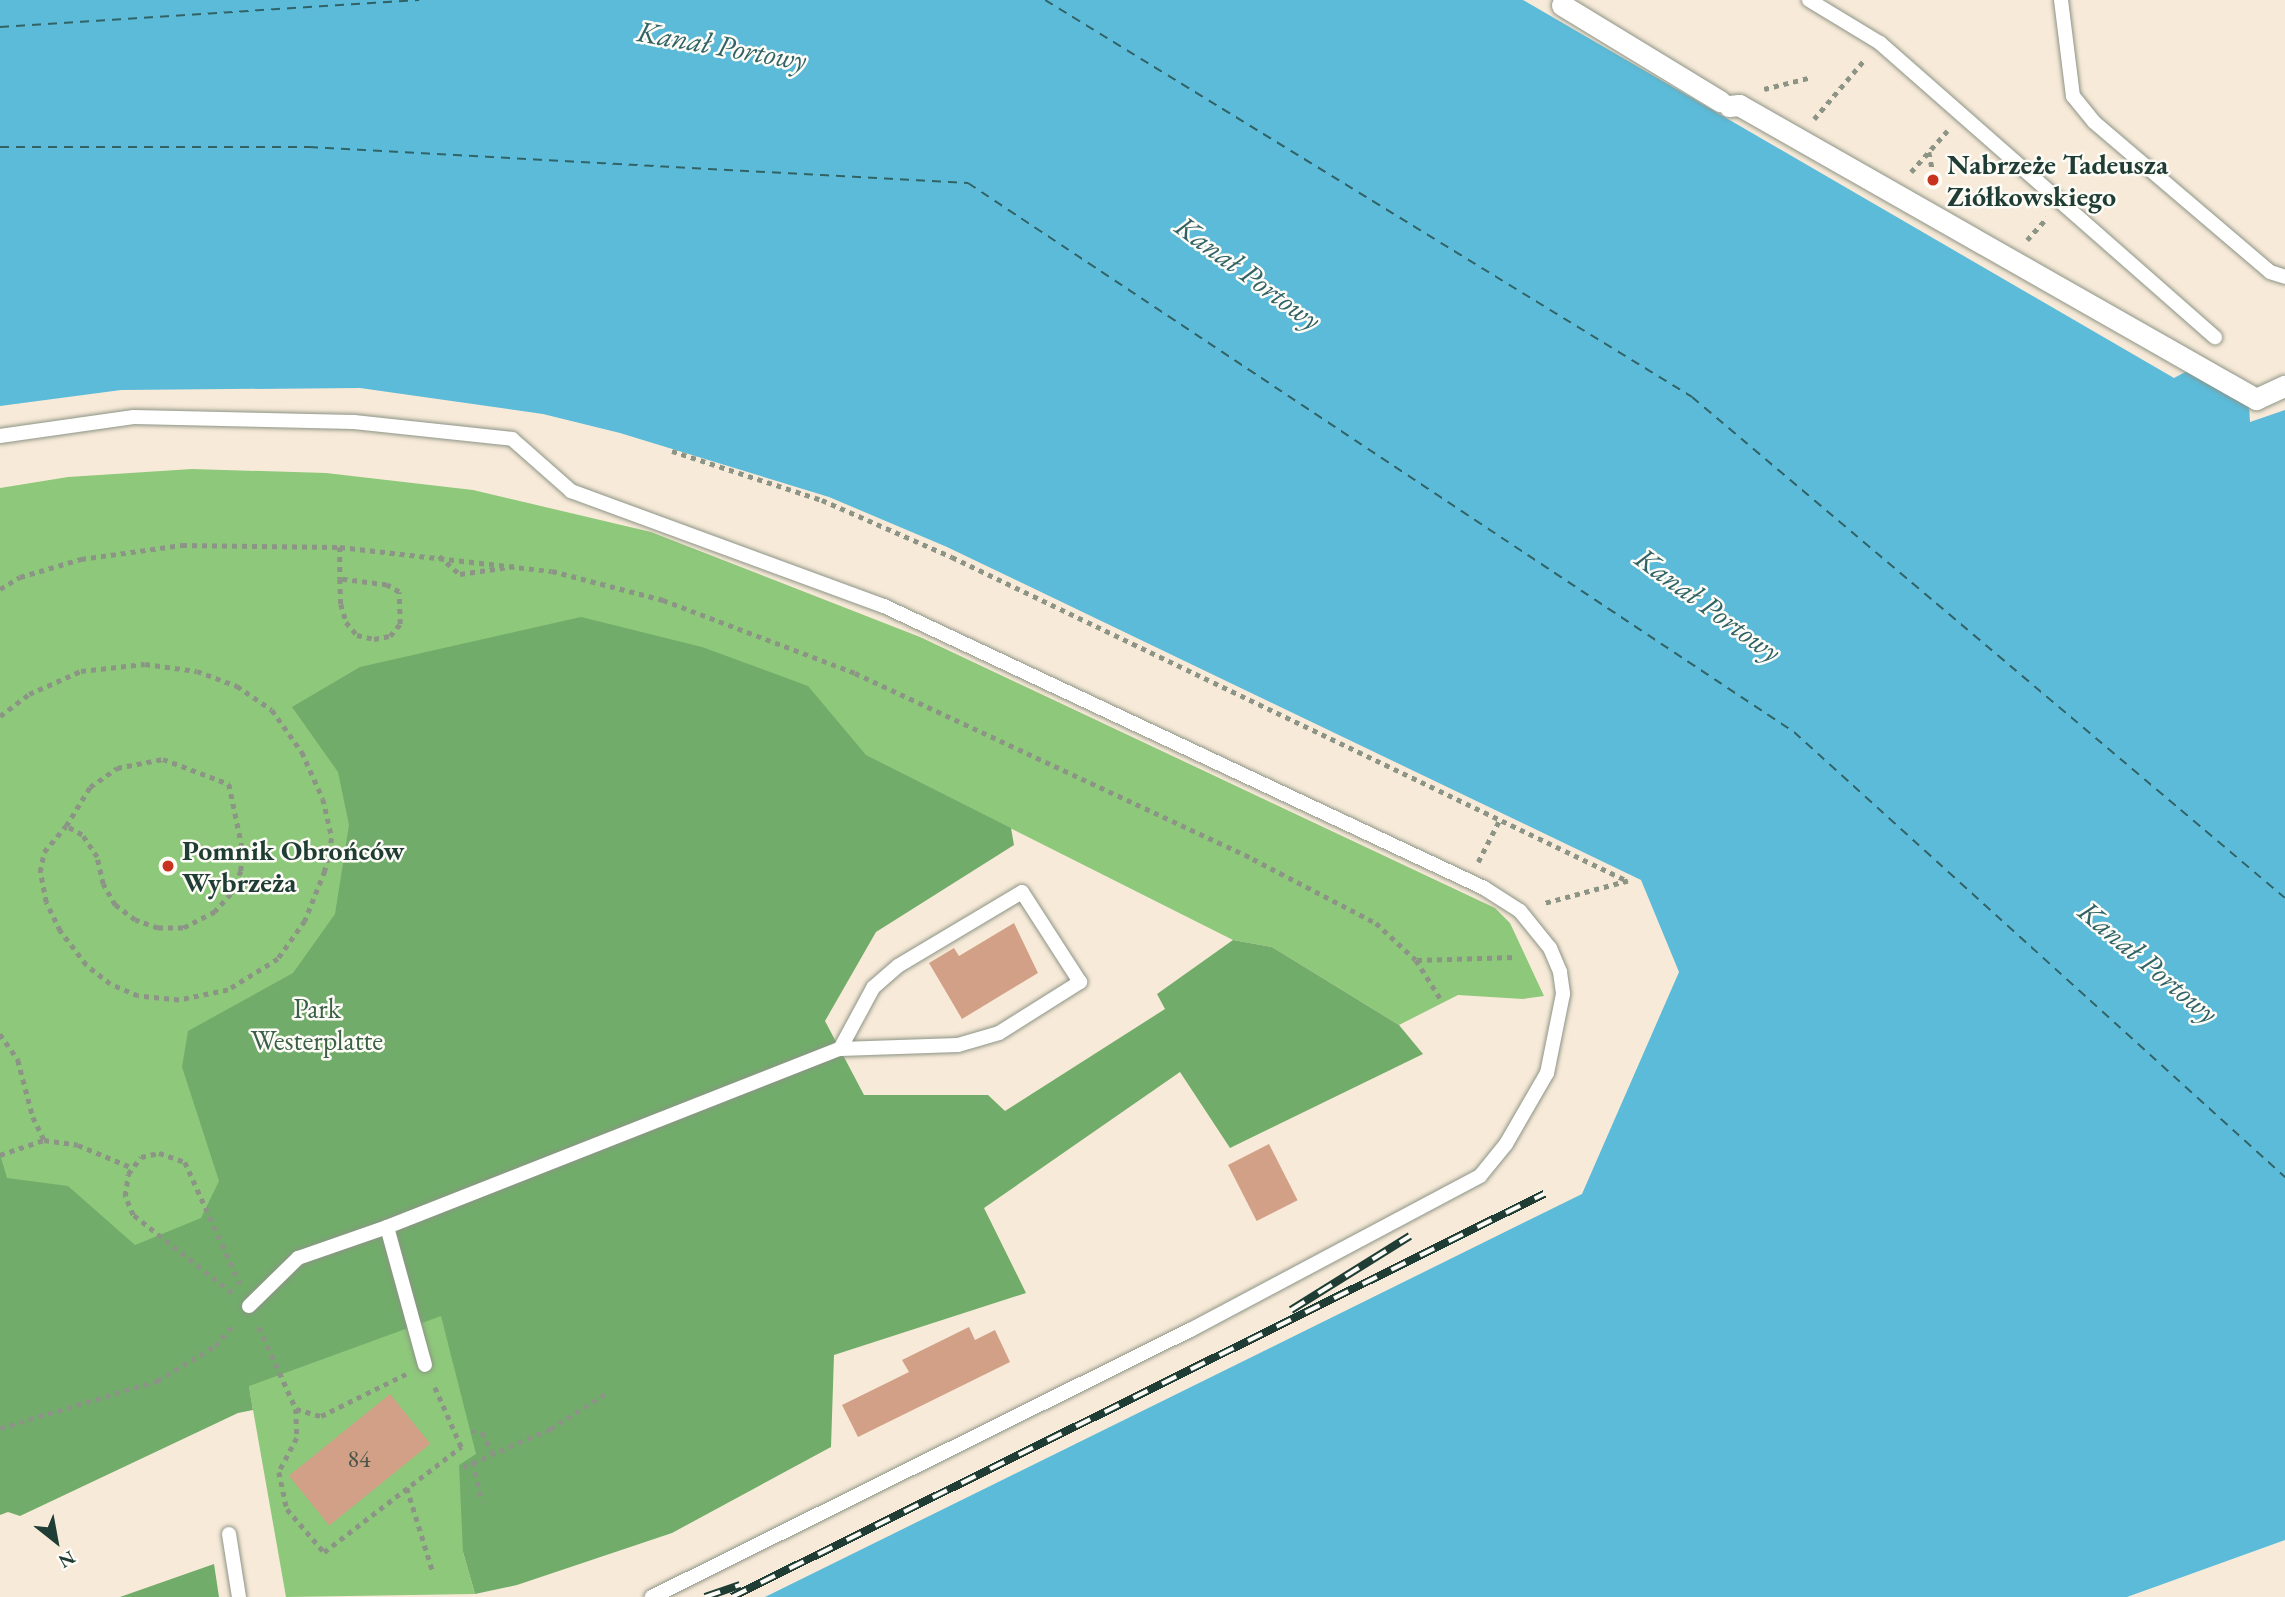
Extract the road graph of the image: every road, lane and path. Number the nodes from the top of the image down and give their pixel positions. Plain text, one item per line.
1 (1809, 0) edge
2 (2061, 0) edge
3 (1562, 5) dead end
4 (1880, 43) junction
5 (1812, 77) dead end
6 (1729, 104) junction
7 (1962, 114) junction
8 (1797, 138) junction
9 (1929, 151) junction
10 (1933, 172) dead end
11 (1892, 194) junction
12 (2061, 201) junction
13 (2008, 261) junction
14 (2285, 276) edge
15 (2215, 337) dead end
16 (2284, 386) edge
17 (0, 436) edge
18 (672, 451) dead end
19 (340, 547) junction
20 (439, 556) junction
21 (519, 566) junction
22 (340, 579) junction
23 (0, 589) edge
24 (0, 716) edge
25 (1500, 819) junction
26 (66, 826) junction
27 (1468, 881) junction
28 (1520, 911) junction
29 (1515, 957) dead end
30 (1416, 960) junction
31 (1440, 998) dead end
32 (0, 1034) edge
33 (840, 1049) junction
34 (44, 1140) junction
35 (0, 1155) edge
36 (133, 1168) junction
37 (387, 1227) junction
38 (249, 1306) junction
39 (425, 1365) junction
40 (607, 1393) dead end
41 (296, 1409) junction
42 (0, 1428) edge
43 (471, 1432) dead end
44 (492, 1452) junction
45 (474, 1462) junction
46 (463, 1467) dead end
47 (407, 1488) junction
48 (482, 1502) dead end
49 (229, 1534) dead end
50 (433, 1572) dead end
51 (239, 1597) edge
52 (652, 1597) edge

1 - 4 lane
2 - 14 lane
3 - 6 street
4 - 7 lane
4 - 8 path
5 - 6 path
6 - 8 street
7 - 9 path
7 - 12 lane
8 - 11 street
9 - 10 path
9 - 11 path
11 - 13 street
12 - 13 path
12 - 15 lane
13 - 16 street
17 - 27 lane
18 - 25 path
19 - 20 path
19 - 22 path
19 - 23 path
20 - 21 path
20 - 21 path
21 - 30 path
22 - 22 path
24 - 26 path
25 - 27 path
25 - 28 path
26 - 26 path
27 - 28 lane
28 - 52 lane
29 - 30 path
30 - 31 path
32 - 34 path
33 - 33 lane
33 - 37 lane
34 - 35 path
34 - 36 path
36 - 38 path
36 - 38 path
37 - 38 lane
37 - 39 lane
38 - 41 path
38 - 42 path
39 - 41 path
39 - 47 path
40 - 44 path
41 - 47 path
43 - 44 path
44 - 45 path
45 - 46 path
45 - 48 path
47 - 50 path
49 - 51 lane

